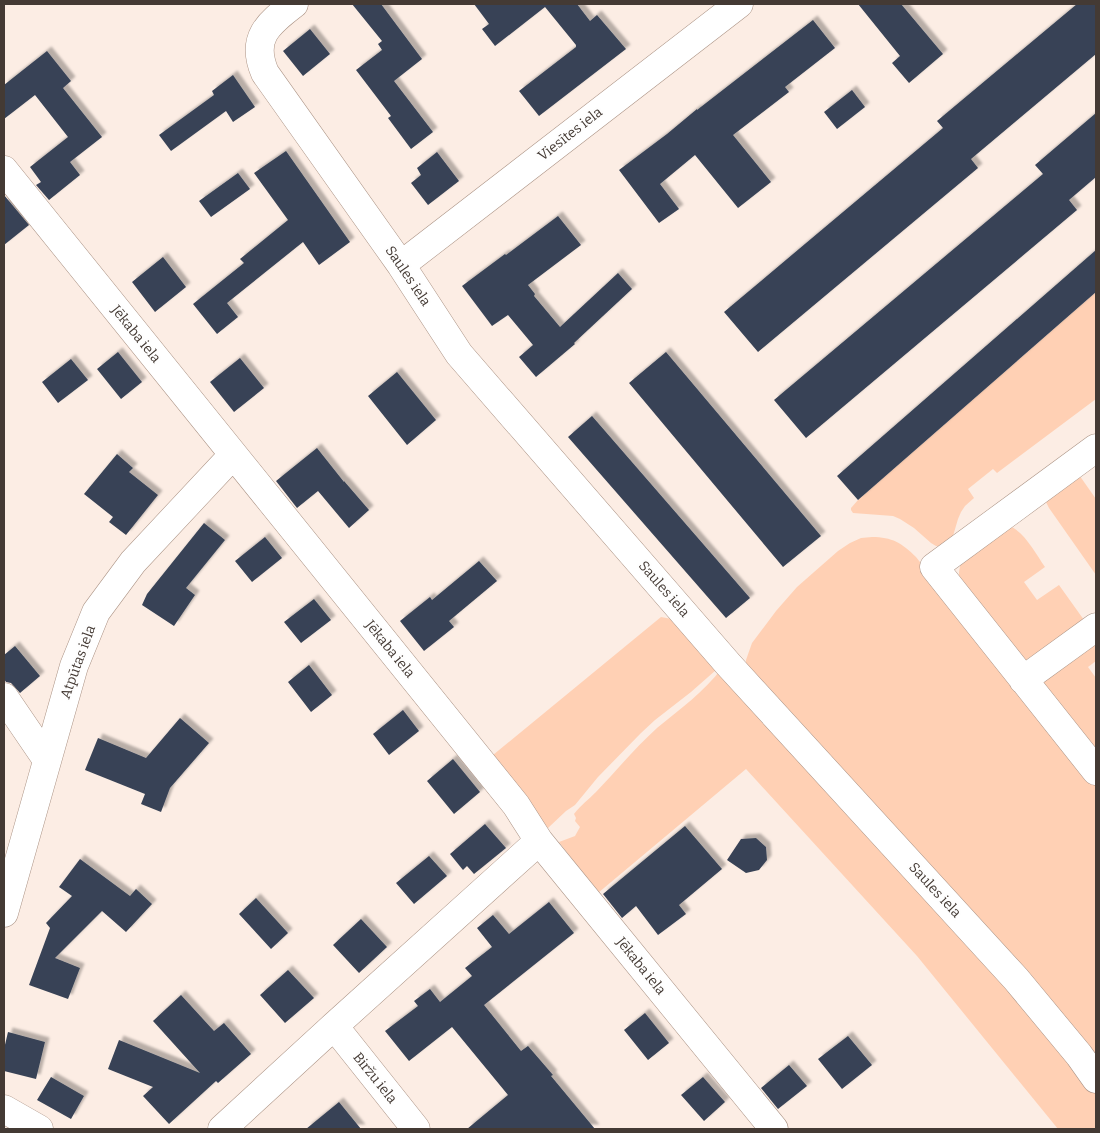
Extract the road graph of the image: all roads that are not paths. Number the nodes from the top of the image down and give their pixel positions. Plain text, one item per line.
1 (294, 4) edge
2 (739, 4) edge
3 (4, 170) edge
4 (401, 265) junction
5 (1096, 448) edge
6 (233, 455) junction
7 (1096, 627) edge
8 (1023, 680) junction
9 (4, 697) edge
10 (47, 760) junction
11 (1096, 772) edge
12 (539, 841) junction
13 (4, 914) edge
14 (334, 1026) junction
15 (1096, 1079) edge
16 (4, 1109) edge
17 (39, 1129) edge
18 (222, 1129) edge
19 (416, 1129) edge
20 (774, 1129) edge

1 - 4 street, Saules iela
2 - 4 street, Viesītes iela
3 - 6 street, Jēkaba iela
4 - 15 street, Saules iela
5 - 8 street
6 - 10 street, Atpūtas iela
6 - 12 street, Jēkaba iela
7 - 8 street
8 - 11 street
9 - 10 street
10 - 13 street, Atpūtas iela
12 - 14 street
12 - 20 street, Jēkaba iela
14 - 18 street
14 - 19 street, Biržu iela
16 - 17 street

